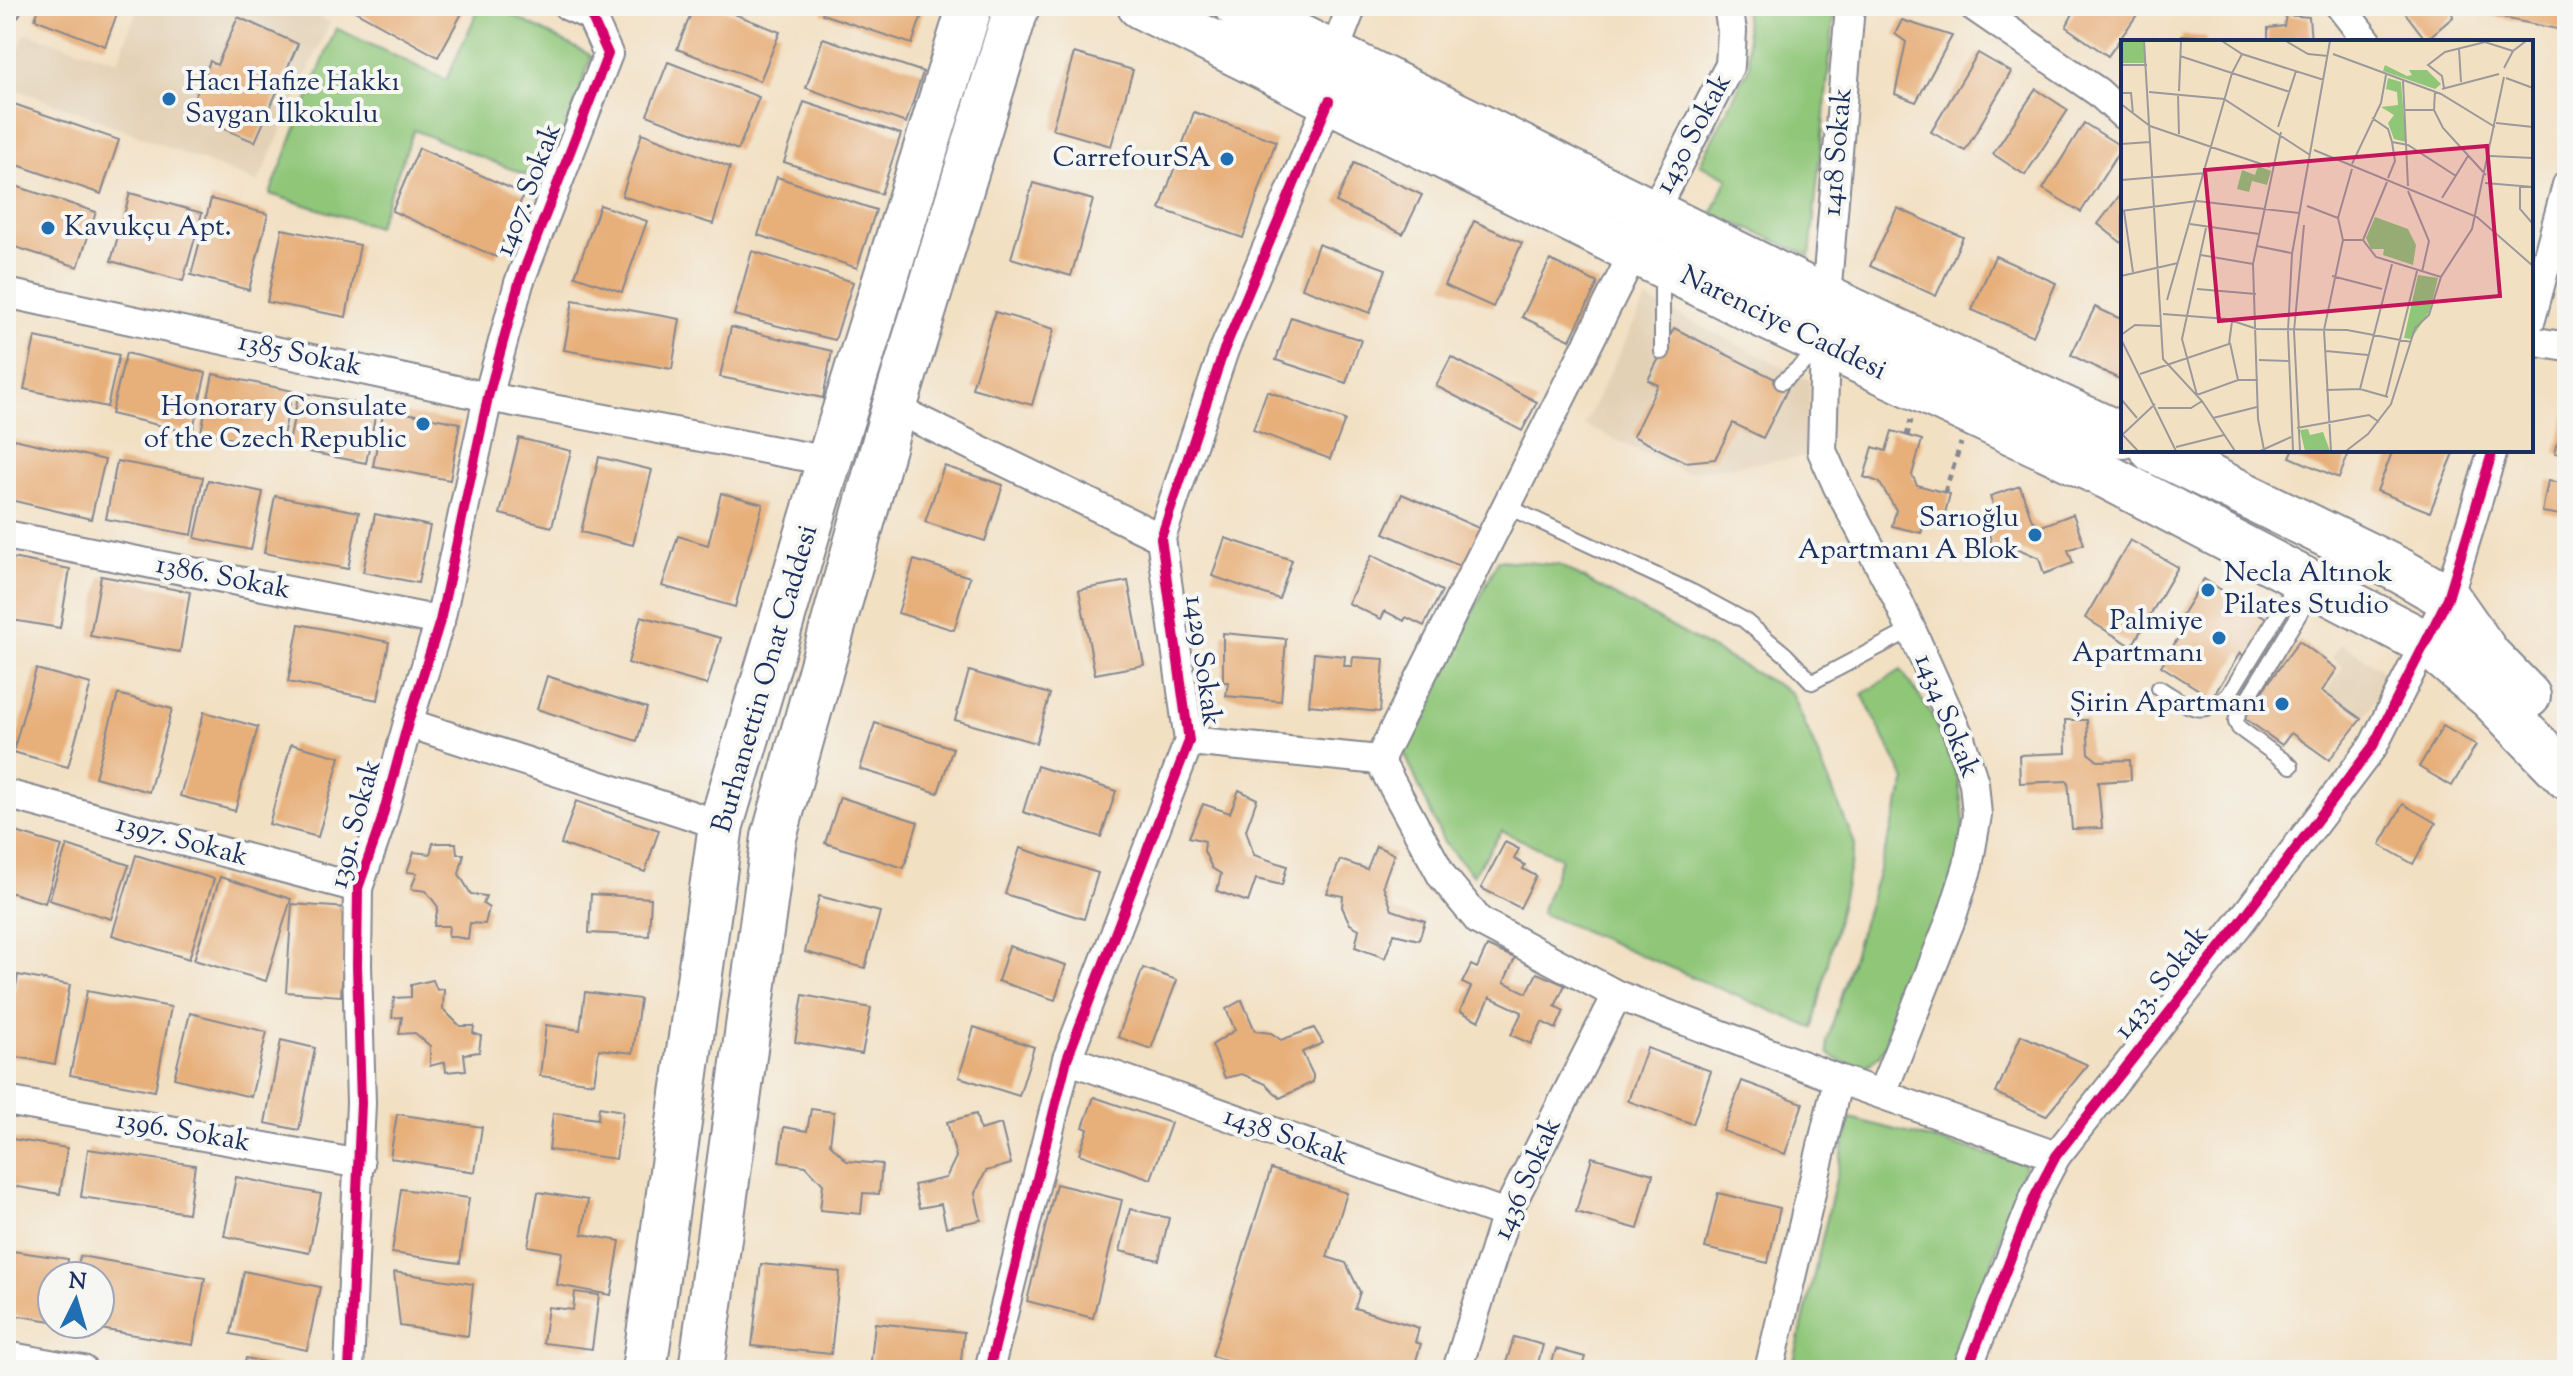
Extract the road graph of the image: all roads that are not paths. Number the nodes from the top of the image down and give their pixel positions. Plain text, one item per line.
1 (970, 6) edge
2 (1017, 6) edge
3 (1140, 6) edge
4 (1237, 6) edge
5 (1352, 6) edge
6 (1728, 6) edge
7 (1850, 6) edge
8 (1973, 6) edge
9 (2340, 6) edge
10 (585, 9) edge
11 (2366, 40) edge
12 (1333, 55) junction
13 (1329, 101) junction
14 (2121, 113) edge
15 (2567, 185) edge
16 (1650, 243) junction
17 (2538, 259) edge
18 (6, 293) edge
19 (1826, 298) junction
20 (2533, 302) edge
21 (2533, 341) edge
22 (1825, 346) junction
23 (2567, 347) edge
24 (1662, 352) dead end
25 (1782, 382) dead end
26 (488, 397) junction
27 (894, 408) junction
28 (2121, 435) edge
29 (2157, 452) edge
30 (2492, 452) edge
31 (829, 461) junction
32 (1506, 506) junction
33 (6, 535) edge
34 (1161, 538) junction
35 (2308, 582) junction
36 (2448, 598) junction
37 (440, 621) junction
38 (1911, 630) junction
39 (2426, 643) junction
40 (2159, 688) dead end
41 (408, 723) junction
42 (2567, 737) edge
43 (1189, 741) junction
44 (1379, 760) junction
45 (2291, 766) dead end
46 (2567, 777) edge
47 (6, 794) edge
48 (721, 825) junction
49 (358, 888) junction
50 (1617, 995) junction
51 (1067, 1059) junction
52 (1838, 1079) junction
53 (1882, 1093) junction
54 (6, 1101) edge
55 (2056, 1156) junction
56 (360, 1164) junction
57 (1506, 1214) junction
58 (6, 1356) edge
59 (83, 1370) edge
60 (349, 1370) edge
61 (644, 1370) edge
62 (701, 1370) edge
63 (989, 1370) edge
64 (1457, 1370) edge
65 (1769, 1370) edge
66 (1967, 1370) edge

1 - 31 main road, Burhanettin Onat Caddesi
2 - 27 main road, Burhanettin Onat Caddesi
3 - 13 main road, Narenciye Caddesi
4 - 12 main road, Narenciye Caddesi
5 - 12 street
6 - 16 street, 1430 Sokak
7 - 19 street, 1418 Sokak
8 - 14 street
9 - 11 street
10 - 26 street, 1407. Sokak
12 - 16 main road, Narenciye Caddesi
13 - 16 main road, Narenciye Caddesi
13 - 34 street, 1429 Sokak
15 - 17 street
16 - 19 main road, Narenciye Caddesi
16 - 22 main road, Narenciye Caddesi
16 - 24 lane
16 - 32 street, 1430 Sokak
17 - 20 street
18 - 26 street, 1385 Sokak
19 - 28 main road, Narenciye Caddesi
21 - 23 street
22 - 25 lane
22 - 35 main road, Narenciye Caddesi
22 - 38 street, 1434 Sokak
26 - 31 street, 1385 Sokak
26 - 37 street, 1391. Sokak
27 - 34 street
27 - 62 main road, Burhanettin Onat Caddesi
29 - 36 main road
30 - 36 street, 1433. Sokak
31 - 48 main road, Burhanettin Onat Caddesi
32 - 38 lane
32 - 44 street, 1430 Sokak
33 - 37 street, 1386. Sokak
34 - 43 street, 1429 Sokak
35 - 39 main road, Narenciye Caddesi
35 - 40 lane
35 - 45 lane
36 - 39 street, 1433. Sokak
36 - 42 main road
37 - 41 street, 1391. Sokak
38 - 53 street, 1434 Sokak
39 - 46 main road, Narenciye Caddesi
39 - 55 street, 1433. Sokak
41 - 48 street
41 - 49 street, 1391. Sokak
43 - 44 street
43 - 51 street, 1429 Sokak
44 - 50 street
47 - 49 street, 1397. Sokak
48 - 61 main road, Burhanettin Onat Caddesi
49 - 56 street, 1391. Sokak
50 - 52 street
50 - 57 street, 1436 Sokak
51 - 57 street, 1438 Sokak
51 - 63 street, 1429 Sokak
52 - 53 street
52 - 65 street
53 - 55 street
54 - 56 street, 1396. Sokak
55 - 66 street, 1433. Sokak
56 - 60 street, 1391. Sokak
57 - 64 street, 1436 Sokak
58 - 59 street

